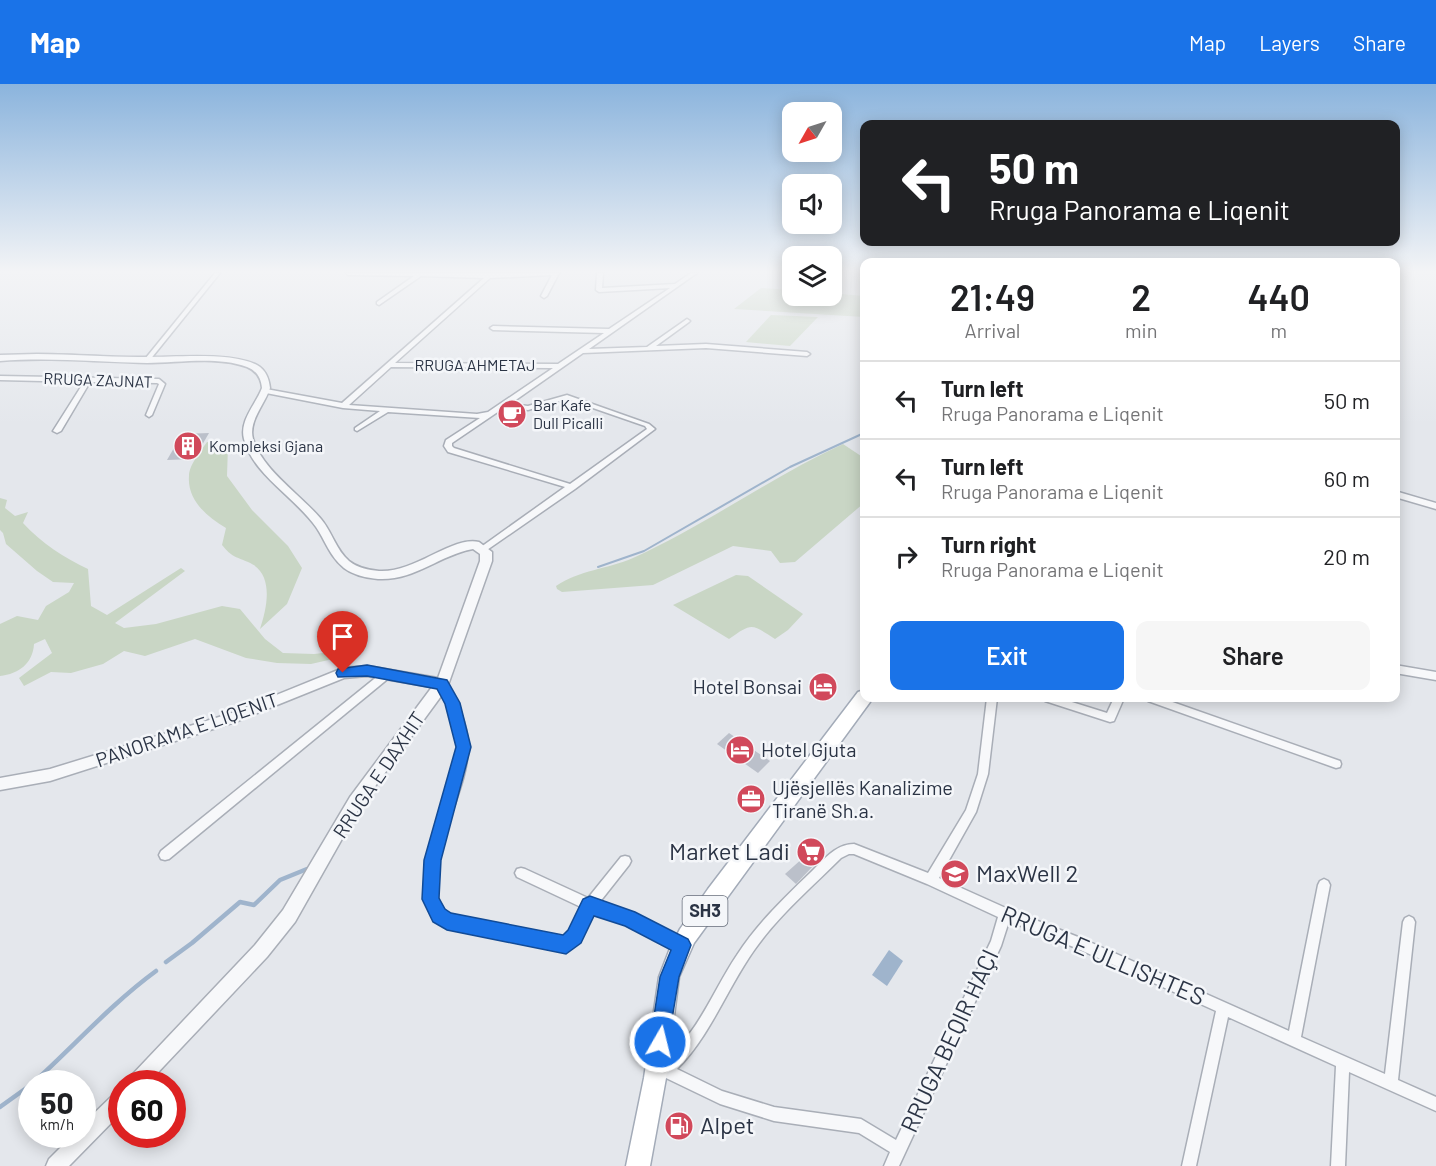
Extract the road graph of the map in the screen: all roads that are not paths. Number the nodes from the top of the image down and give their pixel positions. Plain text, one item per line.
1 (177, 323) edge
2 (436, 323) edge
3 (622, 323) edge
4 (684, 323) edge
5 (493, 328) dead end
6 (611, 331) junction
7 (648, 349) junction
8 (583, 351) junction
9 (807, 354) dead end
10 (0, 358) edge
11 (147, 360) junction
12 (389, 365) junction
13 (561, 366) junction
14 (0, 378) edge
15 (88, 380) junction
16 (266, 391) junction
17 (505, 405) junction
18 (343, 406) junction
19 (385, 411) junction
20 (490, 414) junction
21 (149, 416) dead end
22 (357, 429) dead end
23 (57, 431) dead end
24 (572, 487) junction
25 (1400, 495) edge
26 (1436, 506) edge
27 (484, 549) junction
28 (1400, 670) edge
29 (387, 674) junction
30 (1436, 676) edge
31 (442, 684) junction
32 (860, 701) edge
33 (992, 702) edge
34 (1060, 702) edge
35 (1117, 702) edge
36 (1162, 702) edge
37 (1336, 764) dead end
38 (0, 784) edge
39 (165, 855) dead end
40 (625, 861) dead end
41 (521, 873) dead end
42 (931, 880) junction
43 (1324, 885) dead end
44 (590, 905) junction
45 (1005, 914) junction
46 (1409, 922) dead end
47 (682, 945) junction
48 (1223, 1009) junction
49 (1294, 1041) junction
50 (1343, 1063) junction
51 (148, 1070) edge
52 (660, 1075) junction
53 (1391, 1084) junction
54 (1436, 1104) edge
55 (108, 1112) edge
56 (899, 1150) junction
57 (56, 1166) edge
58 (638, 1166) edge
59 (891, 1166) edge
60 (1189, 1166) edge
61 (1338, 1166) edge

1 - 11 street
2 - 12 street
3 - 6 street
4 - 7 street
5 - 6 street
6 - 8 street
7 - 8 street
7 - 9 street
8 - 13 street
10 - 11 street
11 - 16 street
12 - 13 street, RRUGA AHMETAJ
12 - 18 street
13 - 17 street
14 - 15 street, RRUGA ZAJNAT
15 - 21 street, RRUGA ZAJNAT
15 - 23 street
16 - 18 street
16 - 27 street
17 - 20 street
17 - 24 street
18 - 19 street
19 - 20 street
19 - 22 street
20 - 24 street
24 - 27 street
25 - 26 street
27 - 31 street, RRUGA E DAXHIT
28 - 30 street
29 - 31 street, PANORAMA E LIQENIT
29 - 38 street, PANORAMA E LIQENIT
29 - 39 street
31 - 44 street
31 - 51 street, RRUGA E DAXHIT
32 - 47 main road, SH3
33 - 42 street
34 - 35 street
36 - 37 street
40 - 44 street
41 - 44 street
42 - 45 street, RRUGA E ULLISHTES
42 - 52 street, RRUGA E ULLISHTES
43 - 49 street
44 - 47 street
45 - 48 street, RRUGA E ULLISHTES
45 - 56 street, RRUGA BEQIR HAÇI
46 - 53 street
47 - 52 main road, SH3
48 - 49 street, RRUGA E ULLISHTES
48 - 60 street
49 - 50 street, RRUGA E ULLISHTES
50 - 53 street, RRUGA E ULLISHTES
50 - 61 street
52 - 56 street
52 - 58 main road, SH3
53 - 54 street, RRUGA E ULLISHTES
55 - 57 street
56 - 59 street, RRUGA BEQIR HAÇI

